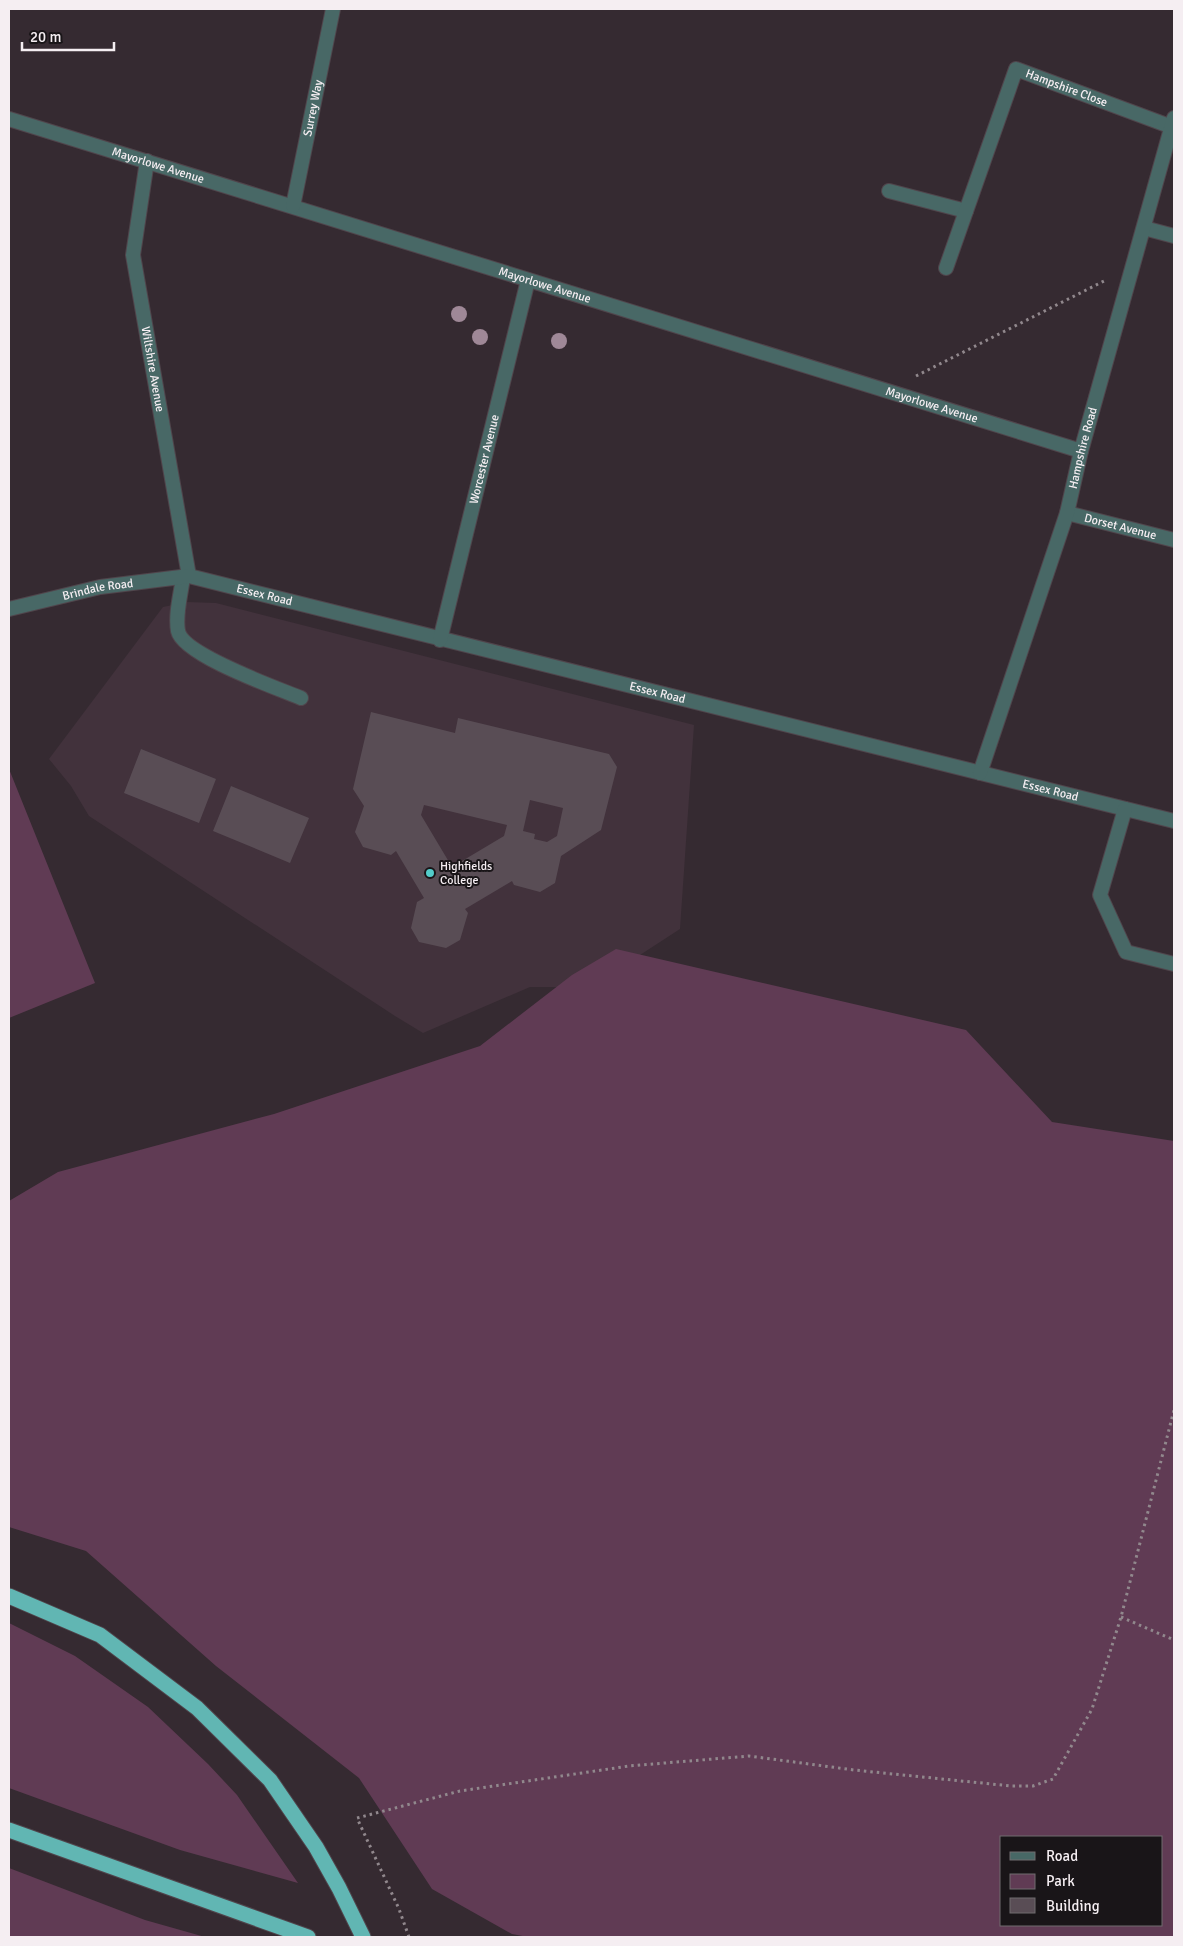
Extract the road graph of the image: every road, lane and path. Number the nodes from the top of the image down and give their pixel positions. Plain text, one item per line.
1 (333, 9) edge
2 (9, 118) edge
3 (1173, 123) edge
4 (147, 161) junction
5 (889, 191) dead end
6 (293, 206) junction
7 (966, 211) junction
8 (1144, 228) junction
9 (1174, 236) edge
10 (1133, 266) junction
11 (946, 268) dead end
12 (528, 280) junction
13 (886, 391) junction
14 (1081, 451) junction
15 (1068, 513) junction
16 (1174, 540) edge
17 (186, 576) junction
18 (9, 609) edge
19 (440, 640) junction
20 (301, 698) dead end
21 (980, 773) junction
22 (1125, 808) junction
23 (1174, 820) edge
24 (1174, 964) edge
25 (1174, 1410) edge
26 (9, 1596) edge
27 (1121, 1617) junction
28 (1174, 1640) edge
29 (9, 1830) edge
30 (308, 1937) edge
31 (363, 1937) edge
32 (409, 1937) edge

1 - 6 street, Surrey Way
2 - 4 street, Mayorlowe Avenue
3 - 7 street, Hampshire Close
3 - 8 street, Hampshire Road
4 - 6 street, Mayorlowe Avenue
4 - 17 street, Wiltshire Avenue
5 - 7 street
6 - 12 street, Mayorlowe Avenue
7 - 11 street, Hampshire Close
8 - 9 street
8 - 10 street, Hampshire Road
10 - 13 path
10 - 14 street, Hampshire Road
12 - 13 street, Mayorlowe Avenue
12 - 19 street, Worcester Avenue
13 - 14 street, Mayorlowe Avenue
14 - 15 street, Hampshire Road
15 - 16 street, Dorset Avenue
15 - 21 street, Hampshire Road
17 - 18 street, Brindale Road
17 - 19 street, Essex Road
17 - 20 street, Wiltshire Avenue
19 - 21 street, Essex Road
21 - 22 street, Essex Road
22 - 23 street, Essex Road
22 - 24 street
25 - 27 path
26 - 31 highway
27 - 28 path
27 - 32 path
29 - 30 highway

